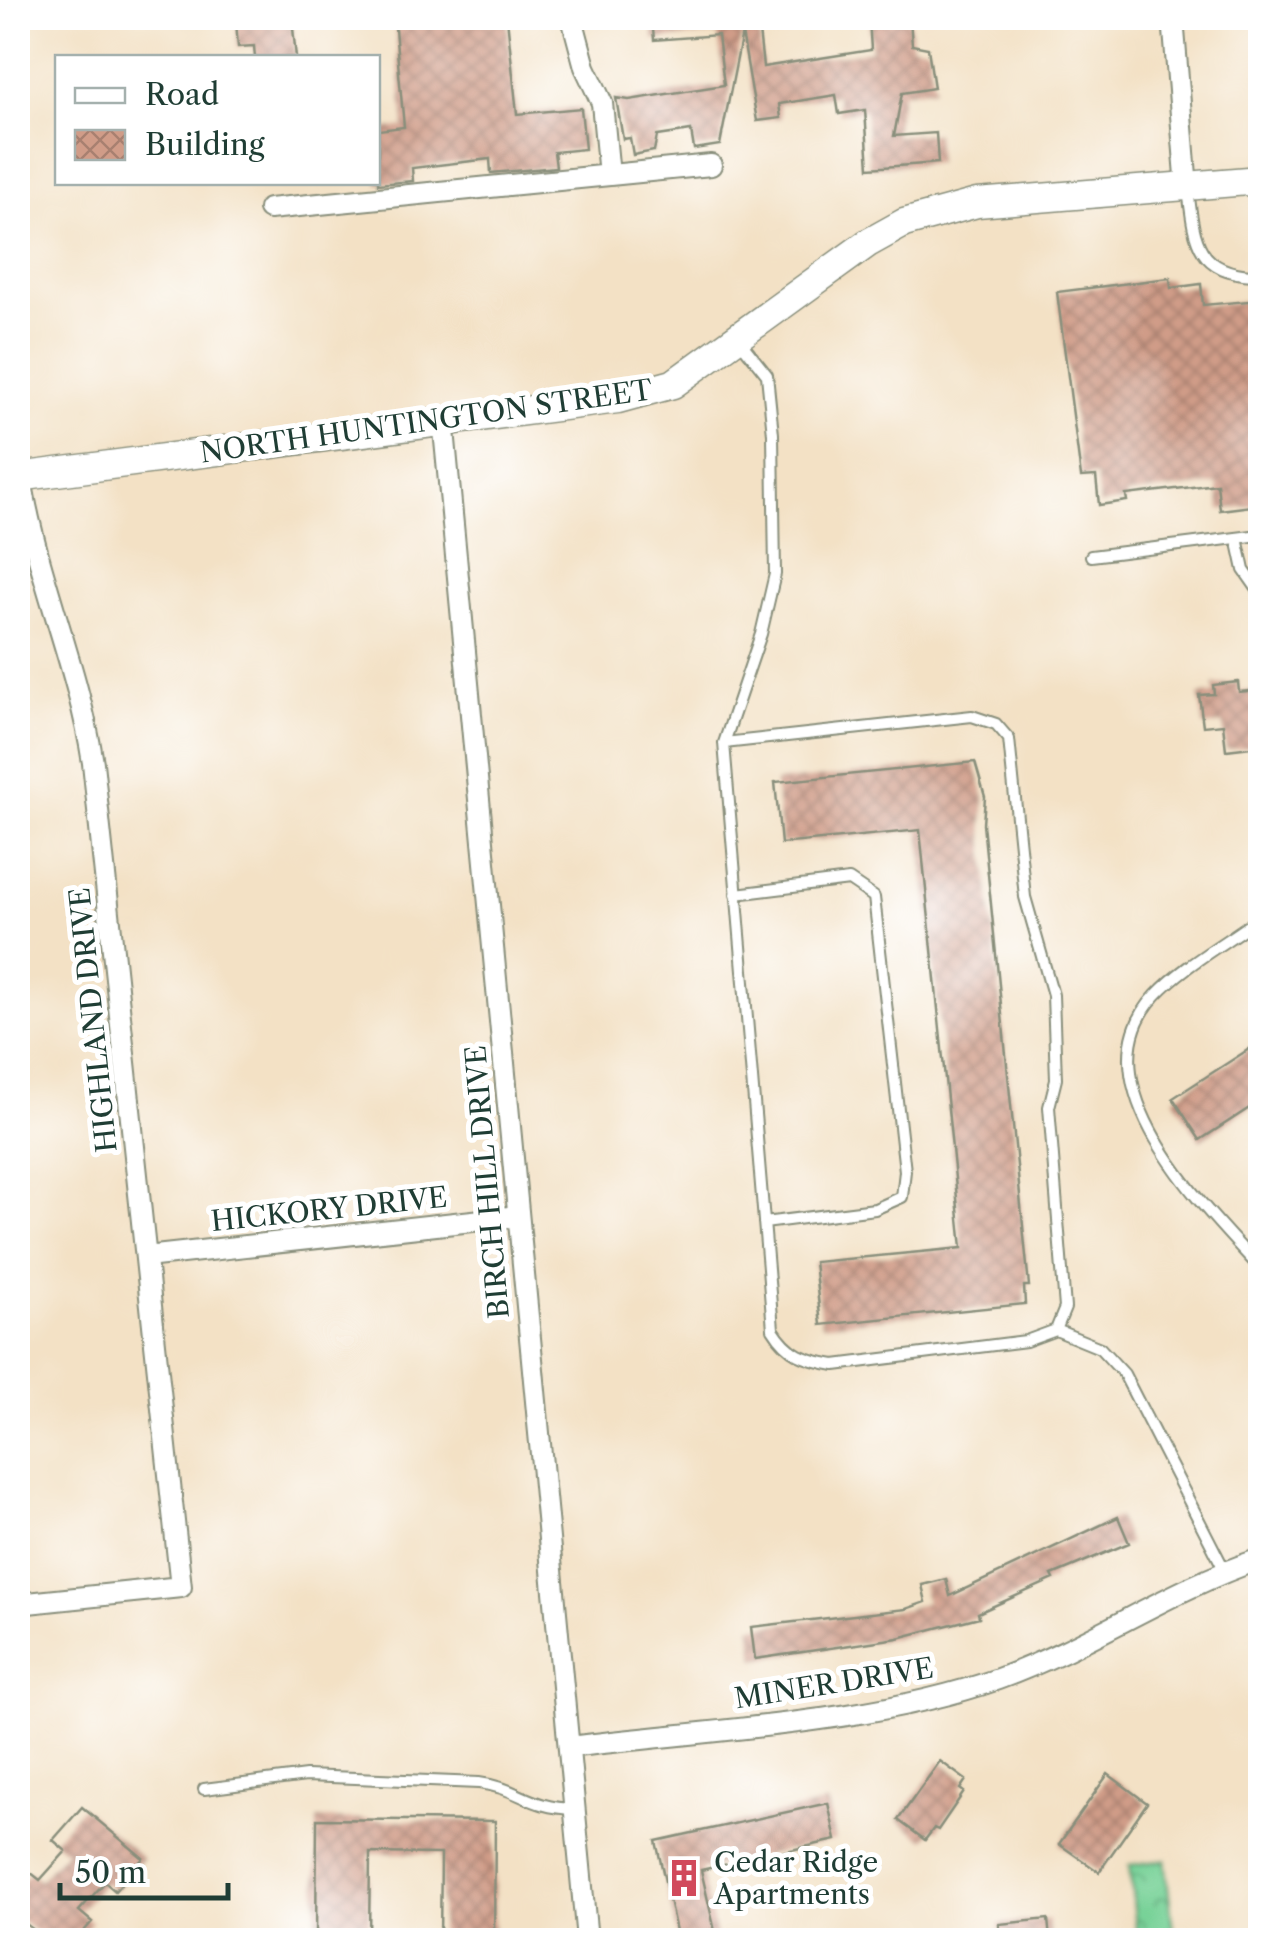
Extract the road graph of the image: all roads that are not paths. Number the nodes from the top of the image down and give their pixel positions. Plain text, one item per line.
1 (572, 18) edge
2 (1173, 18) edge
3 (711, 164) dead end
4 (609, 175) junction
5 (1260, 180) edge
6 (1188, 188) junction
7 (269, 209) dead end
8 (1254, 274) dead end
9 (739, 339) junction
10 (443, 419) junction
11 (18, 470) edge
12 (1260, 535) edge
13 (1237, 538) junction
14 (1091, 556) dead end
15 (1258, 590) dead end
16 (724, 742) junction
17 (736, 894) junction
18 (1260, 917) edge
19 (518, 1216) junction
20 (764, 1223) junction
21 (146, 1257) junction
22 (1260, 1268) edge
23 (1056, 1330) junction
24 (1260, 1558) edge
25 (1225, 1570) junction
26 (18, 1604) edge
27 (569, 1746) junction
28 (204, 1789) dead end
29 (575, 1809) junction
30 (588, 1940) edge

1 - 4 street
2 - 6 street
3 - 4 street
4 - 7 street
5 - 6 street, NORTH HUNTINGTON STREET
6 - 8 lane
6 - 9 street, NORTH HUNTINGTON STREET
9 - 10 street, NORTH HUNTINGTON STREET
9 - 16 lane
10 - 11 street, NORTH HUNTINGTON STREET
10 - 19 street, BIRCH HILL DRIVE
11 - 21 street, HIGHLAND DRIVE
12 - 13 lane
13 - 14 lane
13 - 15 lane
16 - 17 lane
16 - 23 lane
17 - 20 lane
17 - 20 lane
18 - 22 lane
19 - 21 street, HICKORY DRIVE
19 - 27 street, BIRCH HILL DRIVE
20 - 23 lane
21 - 26 street, HIGHLAND DRIVE
23 - 25 lane
24 - 25 street, MINER DRIVE
25 - 27 street, MINER DRIVE
27 - 29 street, BIRCH HILL DRIVE
28 - 29 lane
29 - 30 street, BIRCH HILL DRIVE

